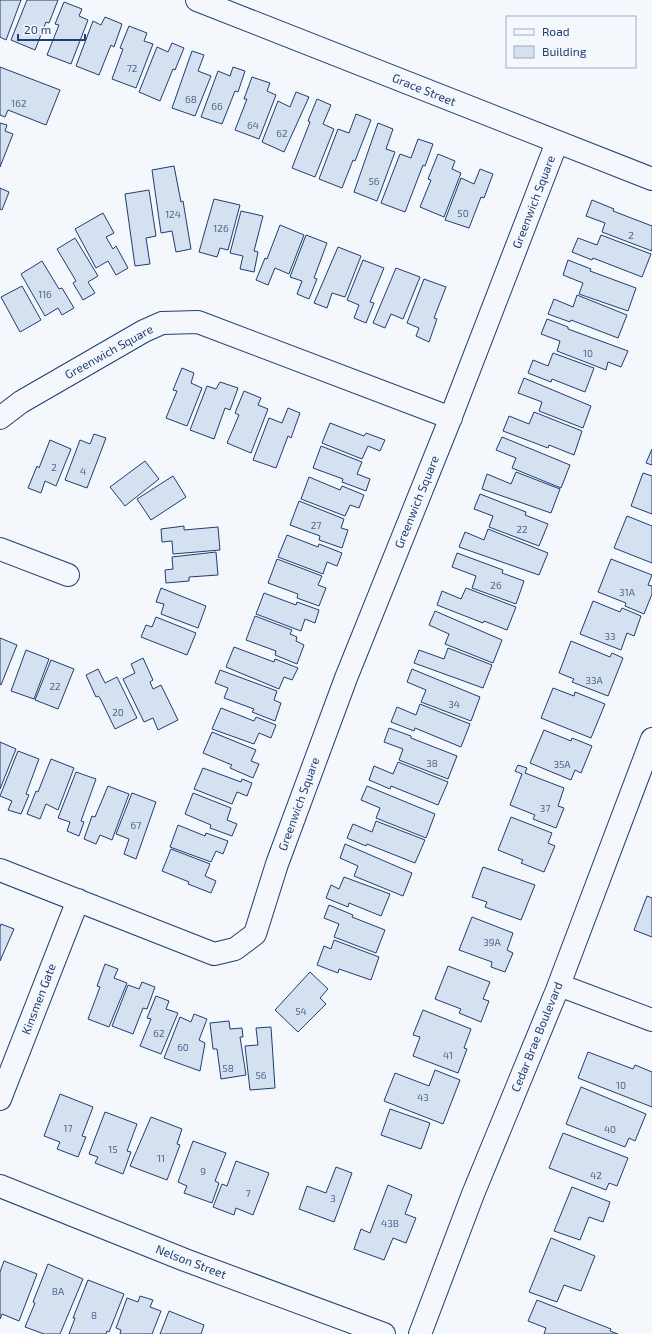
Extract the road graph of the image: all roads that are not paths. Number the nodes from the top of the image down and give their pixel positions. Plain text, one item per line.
1 (197, 0) edge
2 (557, 142) junction
3 (652, 179) edge
4 (0, 418) edge
5 (451, 418) junction
6 (0, 549) edge
7 (68, 575) dead end
8 (652, 739) edge
9 (0, 870) edge
10 (78, 900) junction
11 (559, 985) junction
12 (652, 1020) edge
13 (0, 1099) edge
14 (0, 1186) edge
15 (384, 1334) edge
16 (420, 1334) edge

1 - 2 street, Grace Street
2 - 3 street, Grace Street
2 - 5 street, Greenwich Square
4 - 5 street, Greenwich Square
5 - 10 street, Greenwich Square
6 - 7 street
8 - 11 street, Cedar Brae Boulevard
9 - 10 street, Greenwich Square
10 - 13 street, Kinsmen Gate
11 - 12 street
11 - 16 street, Cedar Brae Boulevard
14 - 15 street, Nelson Street

